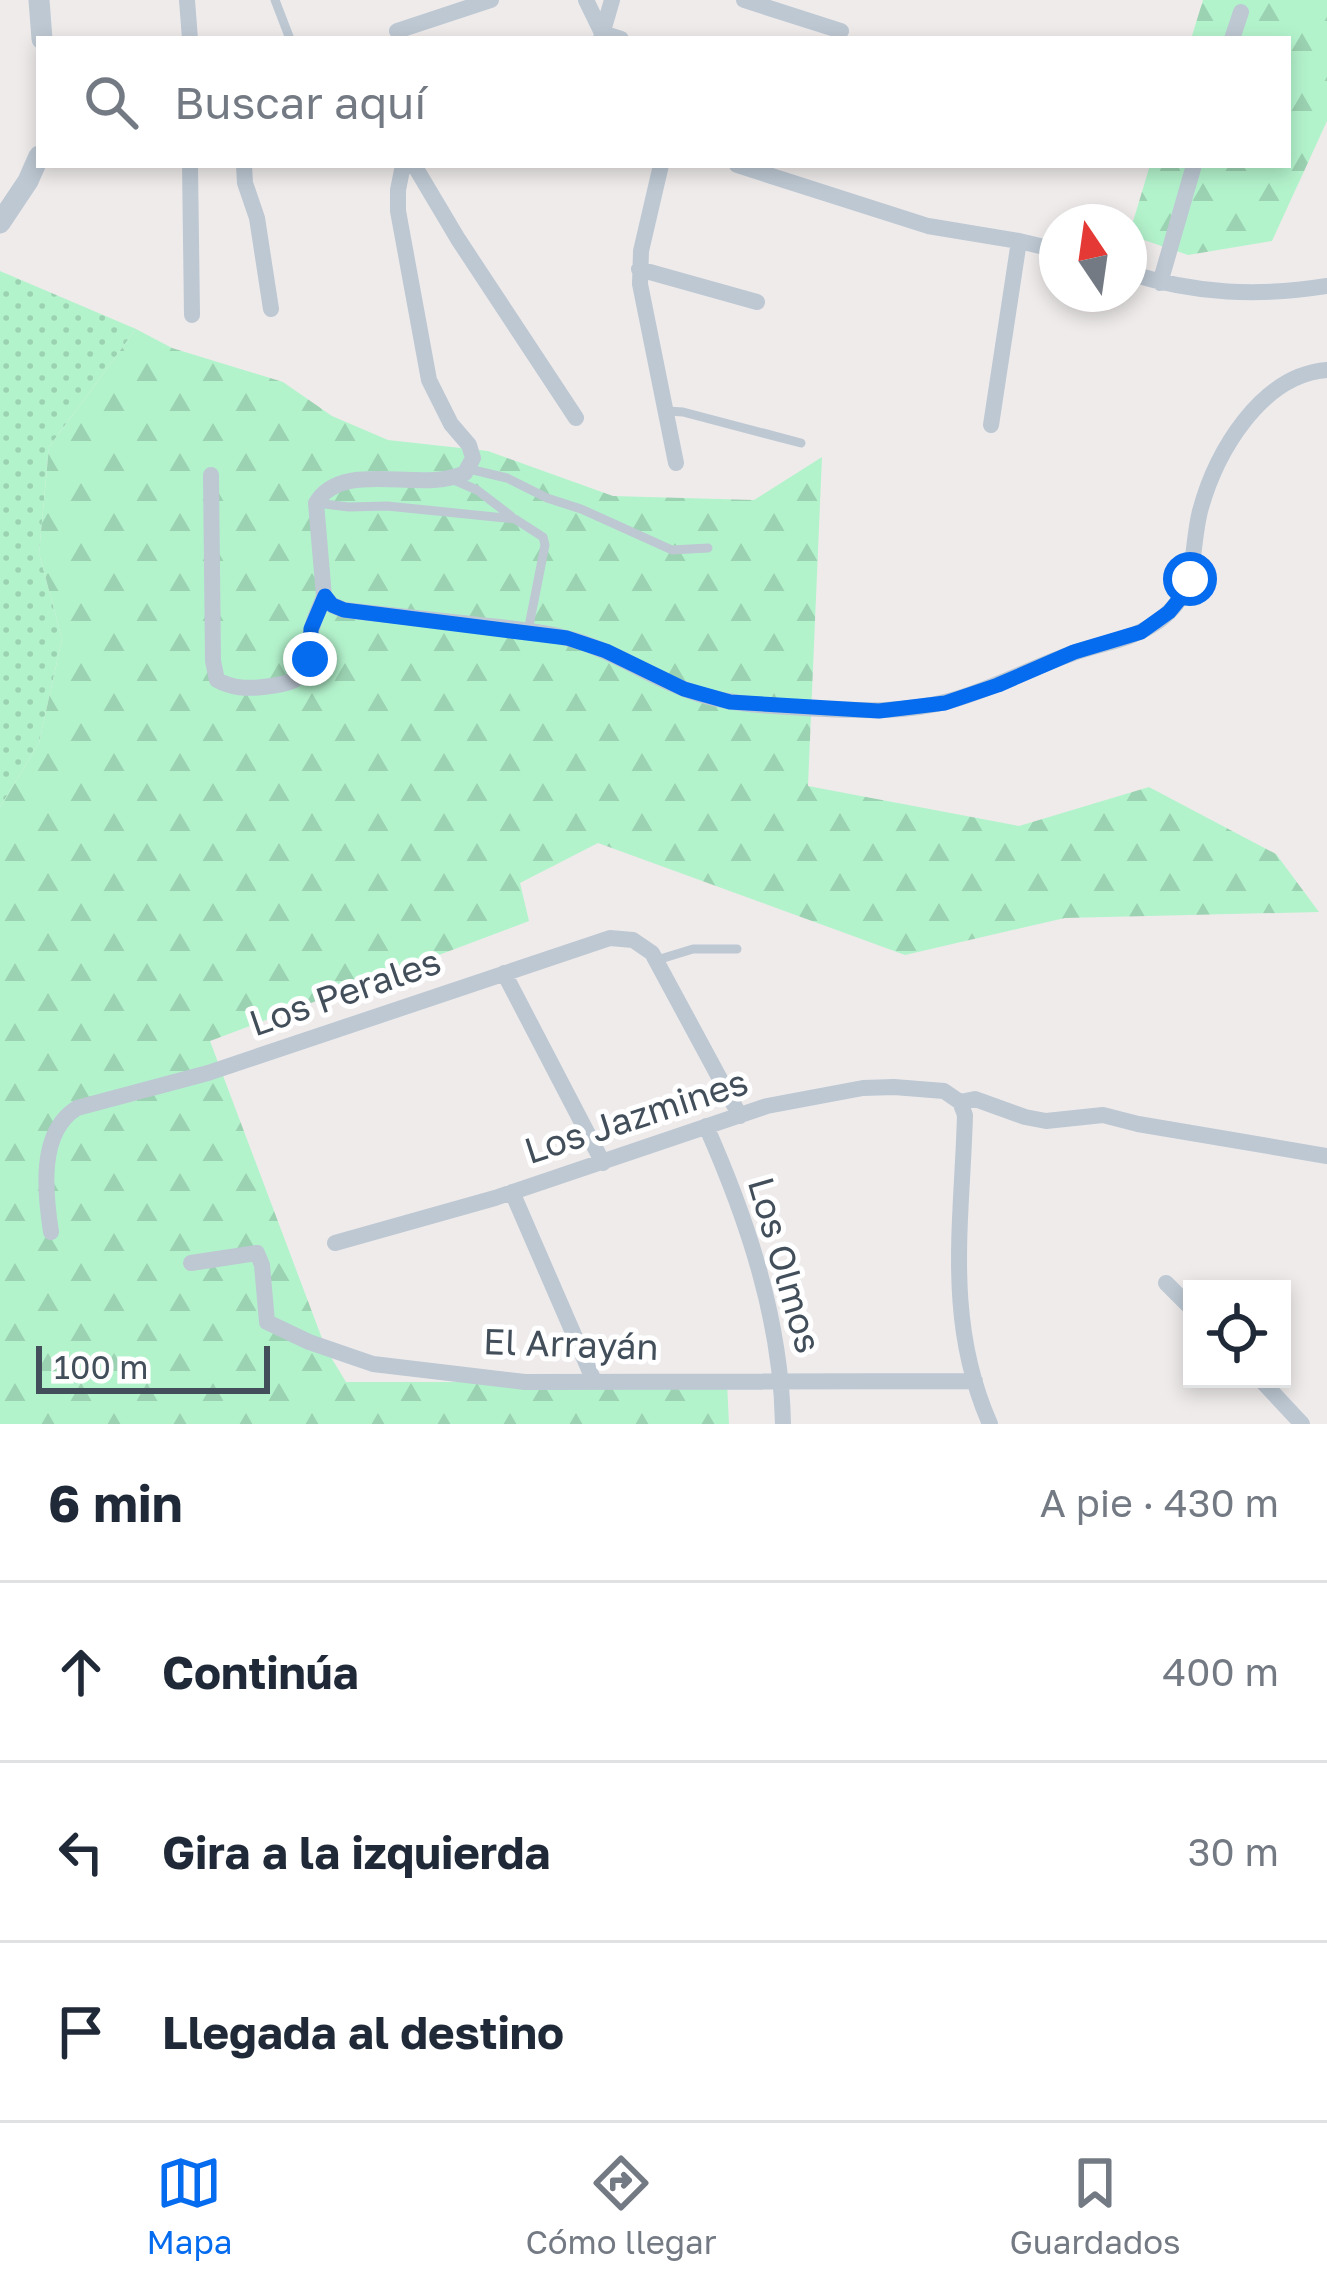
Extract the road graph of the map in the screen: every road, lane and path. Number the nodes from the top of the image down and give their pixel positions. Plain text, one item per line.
1 (39, 0) edge
2 (187, 0) edge
3 (275, 0) edge
4 (491, 0) edge
5 (586, 0) edge
6 (612, 0) edge
7 (744, 0) edge
8 (1241, 12) dead end
9 (841, 31) dead end
10 (397, 32) dead end
11 (42, 36) edge
12 (190, 36) edge
13 (289, 36) edge
14 (601, 36) edge
15 (1233, 36) edge
16 (36, 163) edge
17 (190, 168) edge
18 (244, 168) edge
19 (403, 168) edge
20 (416, 168) edge
21 (660, 168) edge
22 (746, 168) edge
23 (1193, 168) edge
24 (0, 223) edge
25 (1019, 241) junction
26 (1039, 246) edge
27 (639, 269) junction
28 (1147, 279) edge
29 (1160, 283) junction
30 (1327, 286) edge
31 (757, 302) dead end
32 (271, 309) dead end
33 (192, 315) dead end
34 (1327, 370) edge
35 (665, 410) junction
36 (576, 418) dead end
37 (991, 425) dead end
38 (802, 443) dead end
39 (676, 463) dead end
40 (469, 469) junction
41 (211, 475) dead end
42 (450, 478) junction
43 (316, 502) junction
44 (515, 519) junction
45 (708, 548) dead end
46 (325, 596) junction
47 (528, 631) junction
48 (737, 950) dead end
49 (657, 960) junction
50 (504, 973) junction
51 (960, 1102) junction
52 (740, 1117) junction
53 (706, 1126) junction
54 (1327, 1156) edge
55 (603, 1163) junction
56 (512, 1192) junction
57 (51, 1232) dead end
58 (335, 1243) dead end
59 (191, 1263) dead end
60 (1166, 1283) dead end
61 (1183, 1300) edge
62 (782, 1379) junction
63 (975, 1381) junction
64 (594, 1382) junction
65 (1269, 1388) edge
66 (783, 1424) edge
67 (990, 1424) edge
68 (1302, 1424) edge

1 - 11 street
2 - 12 street
3 - 13 lane
4 - 10 street
5 - 14 street
6 - 14 street
7 - 9 street
8 - 15 street
16 - 24 street
17 - 33 street
18 - 32 street
19 - 40 street
20 - 36 street
21 - 27 street
22 - 25 street
23 - 29 street
25 - 26 street
25 - 37 street
27 - 31 street
27 - 35 street
28 - 29 street
29 - 30 street
34 - 47 street
35 - 38 lane
35 - 39 street
40 - 42 street
40 - 45 lane
41 - 46 street
42 - 43 street
42 - 44 lane
43 - 44 lane
43 - 46 street
44 - 47 lane
46 - 47 street
48 - 49 lane
49 - 50 street, Los Perales
49 - 52 street
50 - 55 street
50 - 57 street, Los Perales
51 - 52 street, Los Jazmines
51 - 54 street, Los Jazmines
51 - 63 street
52 - 53 street, Los Jazmines
53 - 55 street, Los Jazmines
53 - 62 street, Los Olmos
55 - 56 street, Los Jazmines
56 - 58 street, Los Jazmines
56 - 64 street
59 - 64 street, El Arrayán
60 - 61 street
62 - 63 street, El Arrayán
62 - 64 street, El Arrayán
62 - 66 street, Los Olmos
63 - 67 street
65 - 68 street

